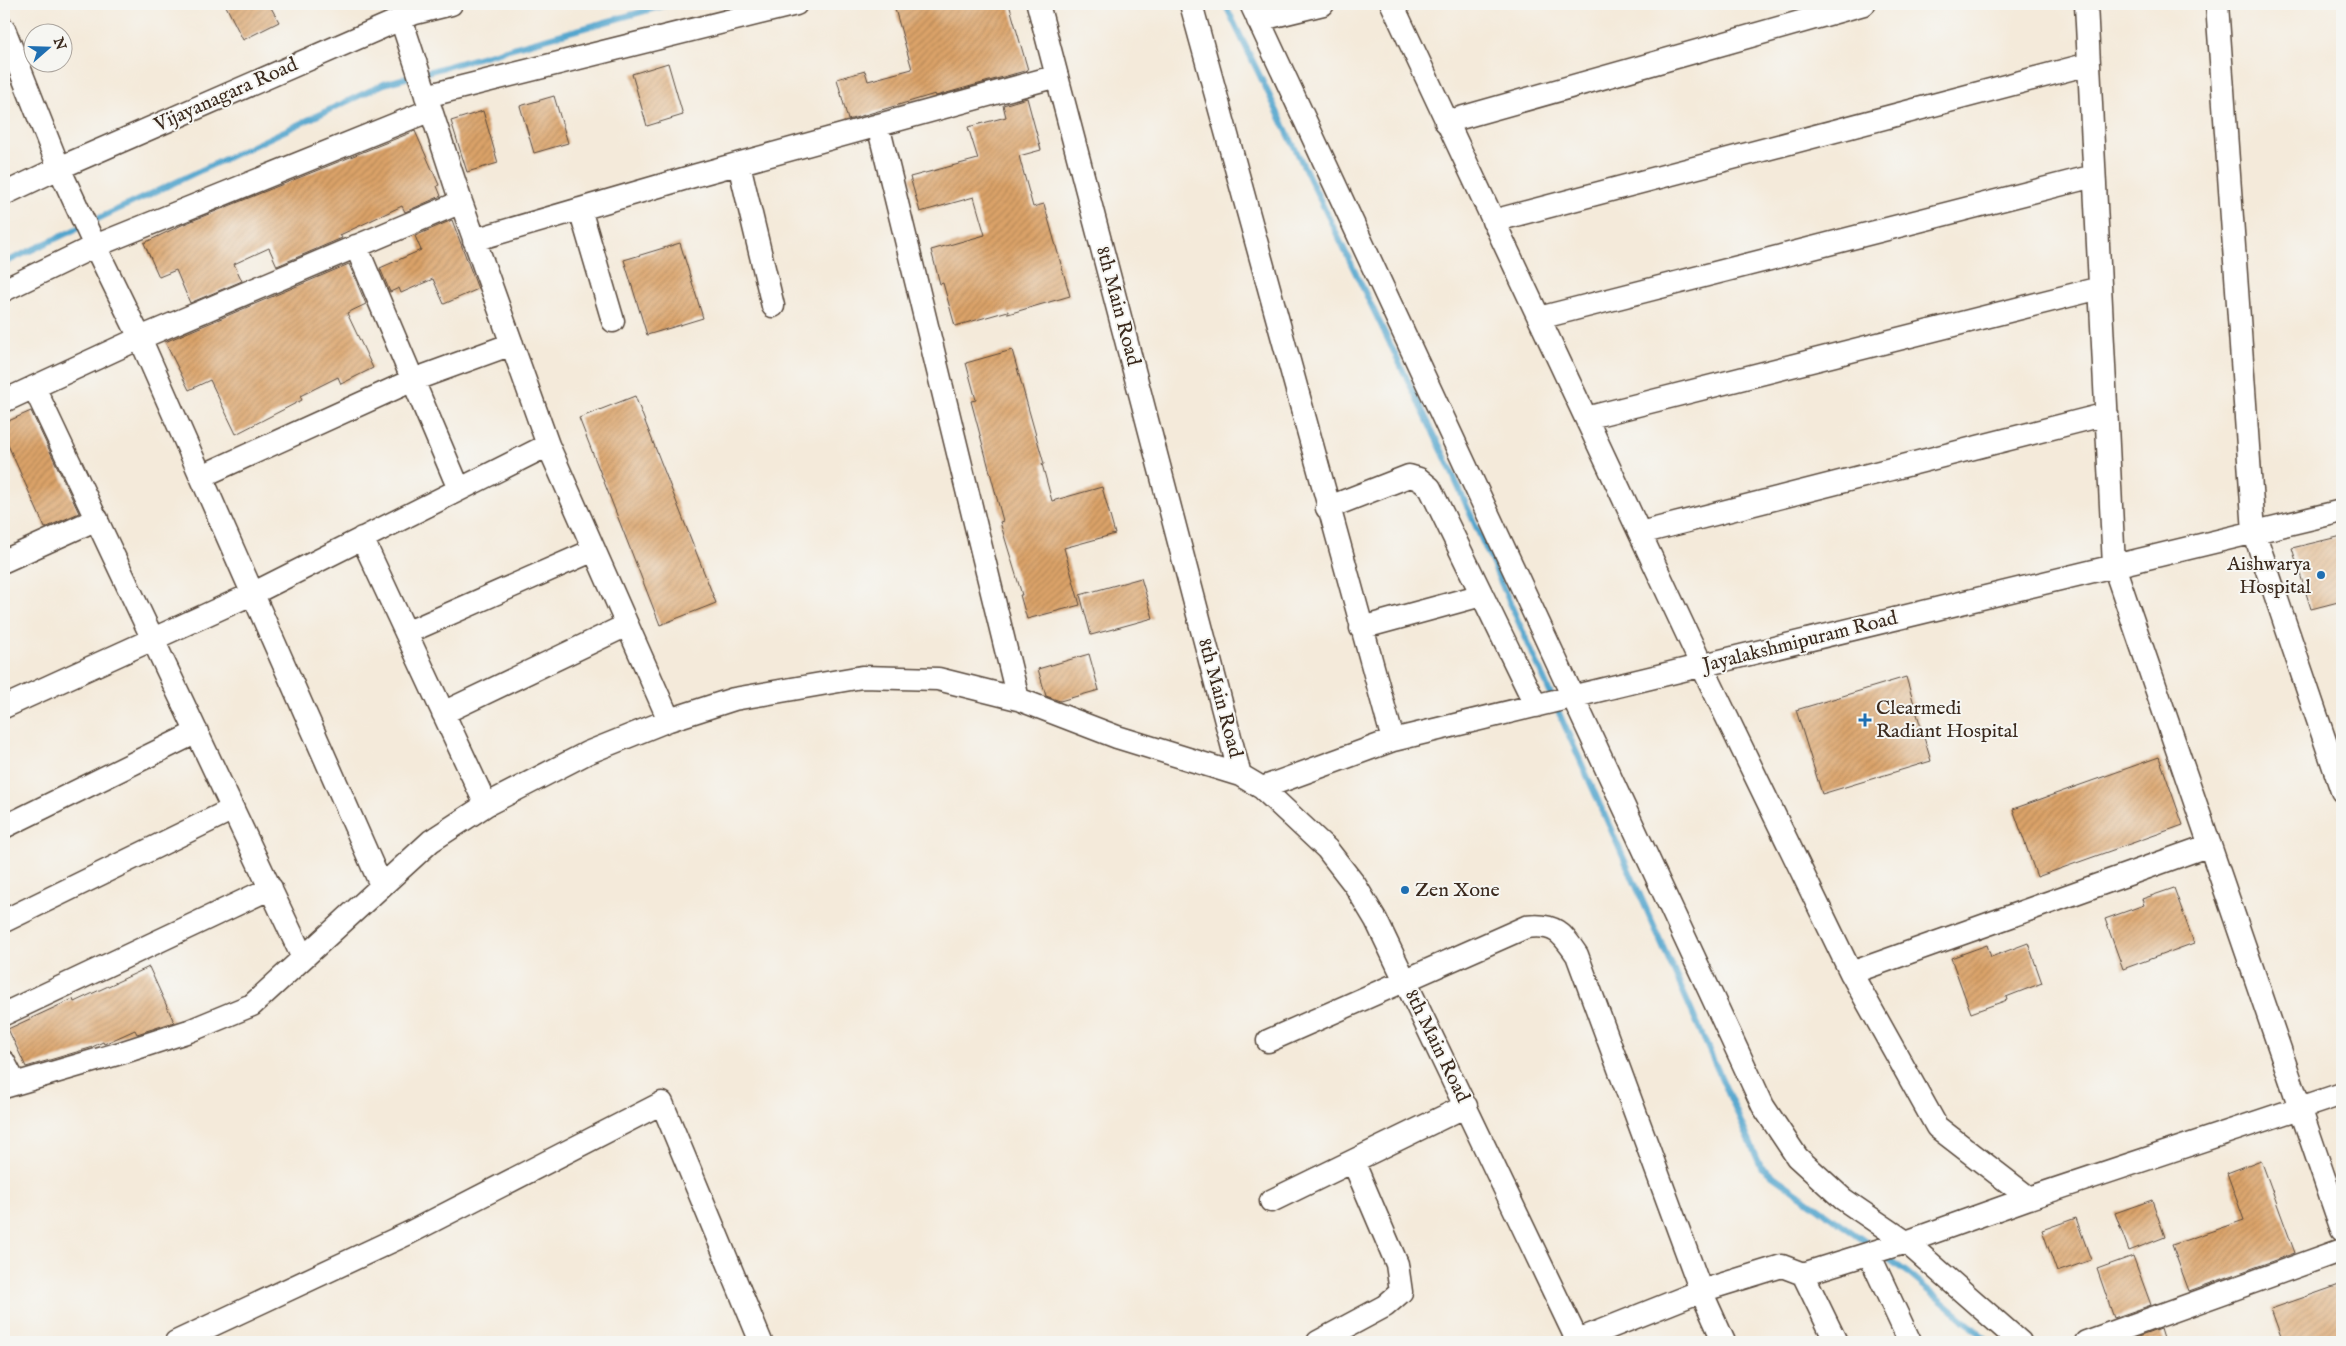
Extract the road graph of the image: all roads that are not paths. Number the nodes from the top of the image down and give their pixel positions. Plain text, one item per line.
1 (451, 4) edge
2 (796, 4) edge
3 (1038, 4) edge
4 (1191, 4) edge
5 (1323, 4) edge
6 (1392, 4) edge
7 (1864, 4) edge
8 (2086, 4) edge
9 (2217, 4) edge
10 (409, 12) edge
11 (1254, 12) edge
12 (4, 29) edge
13 (2088, 64) junction
14 (1057, 76) junction
15 (429, 103) junction
16 (1446, 122) junction
17 (878, 125) junction
18 (739, 164) junction
19 (59, 168) junction
20 (2094, 176) junction
21 (4, 194) edge
22 (461, 202) junction
23 (580, 209) junction
24 (1493, 221) junction
25 (474, 240) junction
26 (95, 246) junction
27 (356, 246) junction
28 (2100, 288) junction
29 (4, 290) edge
30 (772, 306) dead end
31 (1539, 318) junction
32 (613, 321) dead end
33 (140, 338) junction
34 (512, 344) junction
35 (413, 380) junction
36 (34, 387) junction
37 (4, 401) edge
38 (2106, 414) junction
39 (1586, 418) junction
40 (548, 445) junction
41 (202, 476) junction
42 (459, 489) junction
43 (1327, 508) junction
44 (2342, 511) edge
45 (97, 519) junction
46 (2254, 532) junction
47 (1640, 533) junction
48 (362, 538) junction
49 (594, 550) junction
50 (4, 561) edge
51 (2114, 566) junction
52 (254, 593) junction
53 (1482, 595) junction
54 (627, 625) junction
55 (1361, 628) junction
56 (406, 633) junction
57 (153, 638) junction
58 (1702, 666) junction
59 (1574, 697) junction
60 (1018, 699) junction
61 (1536, 706) junction
62 (4, 707) edge
63 (443, 713) junction
64 (669, 720) junction
65 (197, 732) junction
66 (1393, 740) junction
67 (1240, 775) junction
68 (1262, 788) junction
69 (2342, 791) edge
70 (486, 805) junction
71 (234, 809) junction
72 (4, 827) edge
73 (2210, 845) junction
74 (381, 885) junction
75 (270, 888) junction
76 (4, 921) edge
77 (303, 958) junction
78 (1851, 973) junction
79 (1405, 982) junction
80 (4, 1014) edge
81 (1268, 1041) dead end
82 (4, 1062) edge
83 (10, 1085) edge
84 (2342, 1094) edge
85 (1466, 1106) junction
86 (2301, 1108) junction
87 (1353, 1161) junction
88 (2030, 1198) junction
89 (1271, 1201) dead end
90 (2342, 1230) edge
91 (1906, 1242) junction
92 (2342, 1250) edge
93 (1869, 1254) junction
94 (1803, 1274) junction
95 (1701, 1291) junction
96 (176, 1342) edge
97 (761, 1342) edge
98 (1318, 1342) edge
99 (1576, 1342) edge
100 (1724, 1342) edge
101 (1836, 1342) edge
102 (1910, 1342) edge
103 (2020, 1342) edge
104 (2086, 1342) edge

1 - 10 street, Vijayanagara Road
2 - 15 street
3 - 14 street, 8th Main Road
4 - 43 street
5 - 11 street
6 - 16 street
7 - 16 street
8 - 13 street
9 - 46 street
10 - 15 street
10 - 19 street, Vijayanagara Road
11 - 59 street
12 - 19 street
13 - 20 street
13 - 24 street
14 - 17 street
14 - 67 street, 8th Main Road
15 - 22 street
15 - 26 street
16 - 24 street
17 - 18 street
17 - 60 street
18 - 23 street
18 - 30 street
19 - 21 street, Vijayanagara Road
19 - 26 street
20 - 28 street
20 - 31 street
22 - 25 street
22 - 27 street
23 - 25 street
23 - 32 street
24 - 31 street
25 - 34 street
26 - 29 street
26 - 33 street
27 - 33 street
27 - 35 street
28 - 38 street
28 - 39 street
31 - 39 street
33 - 36 street
33 - 41 street
34 - 35 street
34 - 40 street
35 - 41 street
35 - 42 street
36 - 37 street
36 - 45 street
38 - 47 street
38 - 51 street
39 - 47 street
40 - 42 street
40 - 49 street
41 - 52 street
42 - 48 street
43 - 53 street
43 - 55 street
44 - 46 street, Jayalakshmipuram Road
45 - 50 street
45 - 57 street
46 - 51 street, Jayalakshmipuram Road
46 - 69 street
47 - 58 street
48 - 52 street
48 - 56 street
49 - 54 street
49 - 56 street
51 - 58 street, Jayalakshmipuram Road
51 - 73 street
52 - 57 street
52 - 74 street
53 - 55 street
53 - 61 street
54 - 63 street
54 - 64 street
55 - 66 street
56 - 63 street
57 - 62 street
57 - 65 street
58 - 59 street, Jayalakshmipuram Road
58 - 78 street
59 - 61 street, Jayalakshmipuram Road
59 - 91 street
60 - 64 street
60 - 67 street
61 - 66 street, Jayalakshmipuram Road
63 - 70 street
64 - 70 street
65 - 71 street
65 - 72 street
66 - 68 street, Jayalakshmipuram Road
67 - 68 street, 8th Main Road
68 - 79 street, 8th Main Road
70 - 74 street
71 - 75 street
71 - 76 street
73 - 78 street
73 - 86 street
74 - 77 street
75 - 77 street
75 - 80 street
77 - 83 street
78 - 88 street
79 - 81 street
79 - 85 street, 8th Main Road
79 - 95 street
82 - 83 street
84 - 86 street
85 - 87 street
85 - 99 street, 8th Main Road
86 - 88 street
86 - 90 street
87 - 89 street
87 - 98 street
88 - 91 street
91 - 93 street
91 - 103 street
92 - 104 street
93 - 94 street
93 - 102 street
94 - 95 street
94 - 101 street
95 - 99 street
95 - 100 street
96 - 97 street

